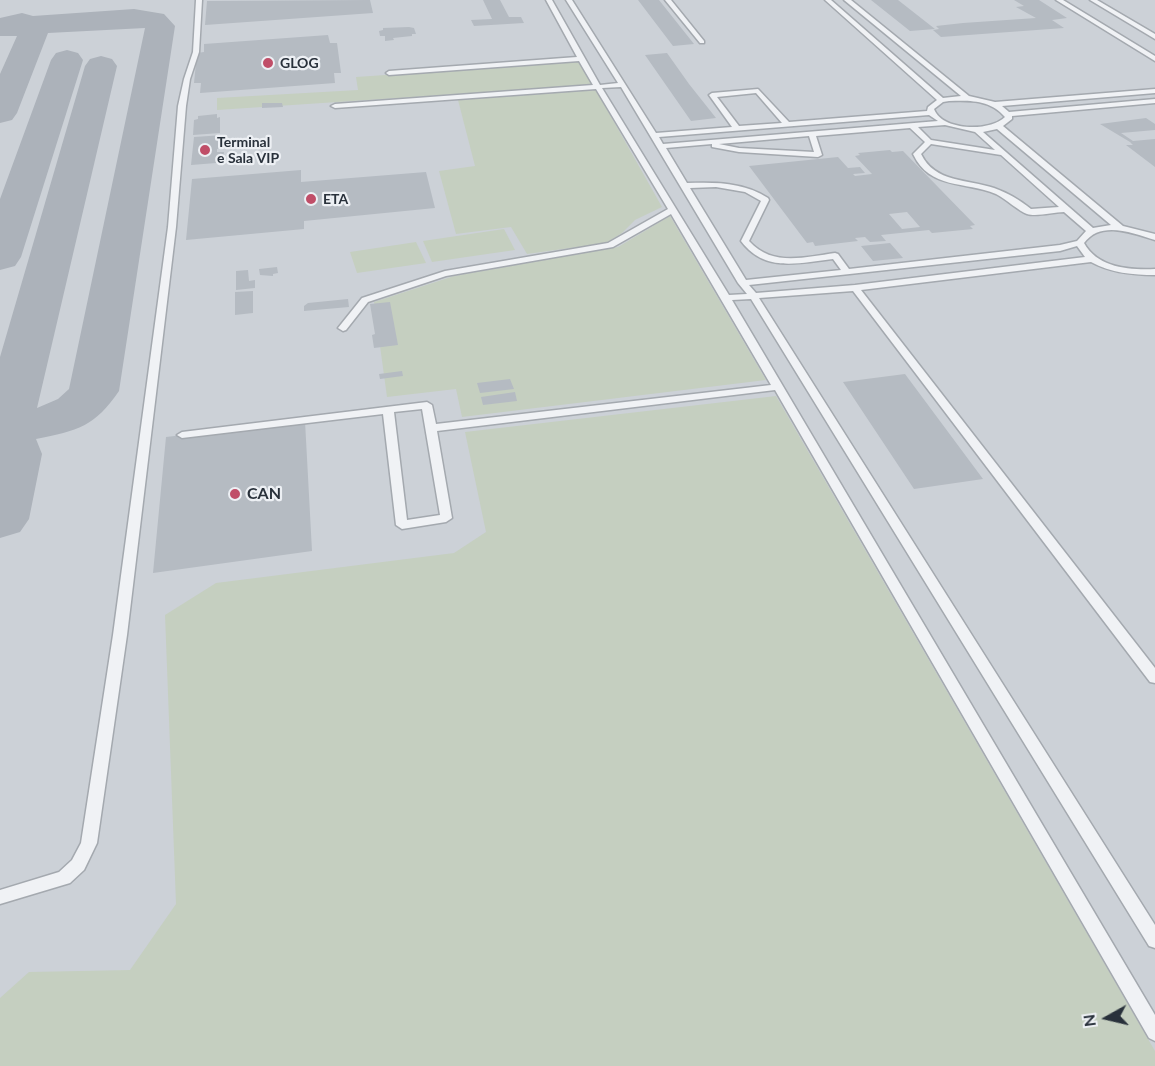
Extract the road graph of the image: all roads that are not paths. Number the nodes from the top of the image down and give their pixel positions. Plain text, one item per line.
1 (199, 0) edge
2 (549, 0) edge
3 (569, 0) edge
4 (668, 0) edge
5 (828, 0) edge
6 (847, 0) edge
7 (1059, 0) edge
8 (1093, 0) edge
9 (1155, 37) edge
10 (702, 42) dead end
11 (581, 59) junction
12 (1155, 59) edge
13 (389, 73) dead end
14 (622, 85) junction
15 (598, 87) junction
16 (1155, 91) edge
17 (968, 99) junction
18 (941, 100) junction
19 (1155, 102) edge
20 (994, 105) junction
21 (335, 106) dead end
22 (931, 113) junction
23 (1007, 114) junction
24 (944, 123) junction
25 (787, 124) junction
26 (912, 126) junction
27 (998, 126) junction
28 (737, 128) junction
29 (976, 129) junction
30 (705, 131) junction
31 (812, 134) junction
32 (654, 135) junction
33 (713, 141) junction
34 (929, 142) junction
35 (661, 146) junction
36 (1004, 153) junction
37 (685, 186) junction
38 (1066, 209) junction
39 (673, 210) junction
40 (1121, 229) junction
41 (1091, 231) junction
42 (1155, 237) edge
43 (1080, 243) junction
44 (1094, 259) junction
45 (847, 272) junction
46 (1142, 272) junction
47 (1155, 272) edge
48 (743, 283) junction
49 (1155, 284) edge
50 (855, 288) junction
51 (754, 297) junction
52 (726, 298) junction
53 (343, 328) dead end
54 (777, 387) junction
55 (388, 410) junction
56 (431, 428) junction
57 (182, 435) dead end
58 (1155, 678) edge
59 (0, 897) edge
60 (1155, 940) edge
61 (1155, 1032) edge

1 - 59 lane
2 - 11 lane
3 - 14 lane
4 - 10 lane
5 - 18 lane
6 - 17 lane
7 - 12 lane
8 - 9 lane
11 - 13 lane
11 - 15 lane
14 - 15 lane
14 - 32 lane
15 - 21 lane
15 - 39 lane
16 - 20 lane
17 - 18 lane
17 - 20 lane
18 - 22 lane
19 - 23 lane
20 - 23 lane
22 - 24 lane
22 - 25 lane
23 - 27 lane
24 - 26 lane
24 - 29 lane
25 - 28 lane
25 - 28 lane
26 - 31 lane
26 - 34 lane
27 - 29 lane
27 - 40 lane
28 - 30 lane
29 - 36 lane
30 - 32 lane
30 - 33 lane
31 - 33 lane
31 - 33 lane
32 - 35 lane
33 - 35 lane
34 - 36 lane
34 - 38 lane
35 - 37 lane
36 - 38 lane
37 - 45 lane
37 - 48 lane
38 - 41 lane
39 - 52 lane
39 - 53 lane
40 - 41 lane
40 - 42 lane
41 - 43 lane
43 - 44 lane
43 - 45 lane
44 - 46 lane
44 - 50 lane
45 - 48 lane
46 - 47 lane
46 - 49 lane
48 - 51 lane
50 - 51 lane
50 - 58 lane
51 - 52 lane
51 - 60 lane
52 - 54 lane
54 - 56 lane
54 - 61 lane
55 - 56 lane
55 - 56 lane
55 - 57 lane

